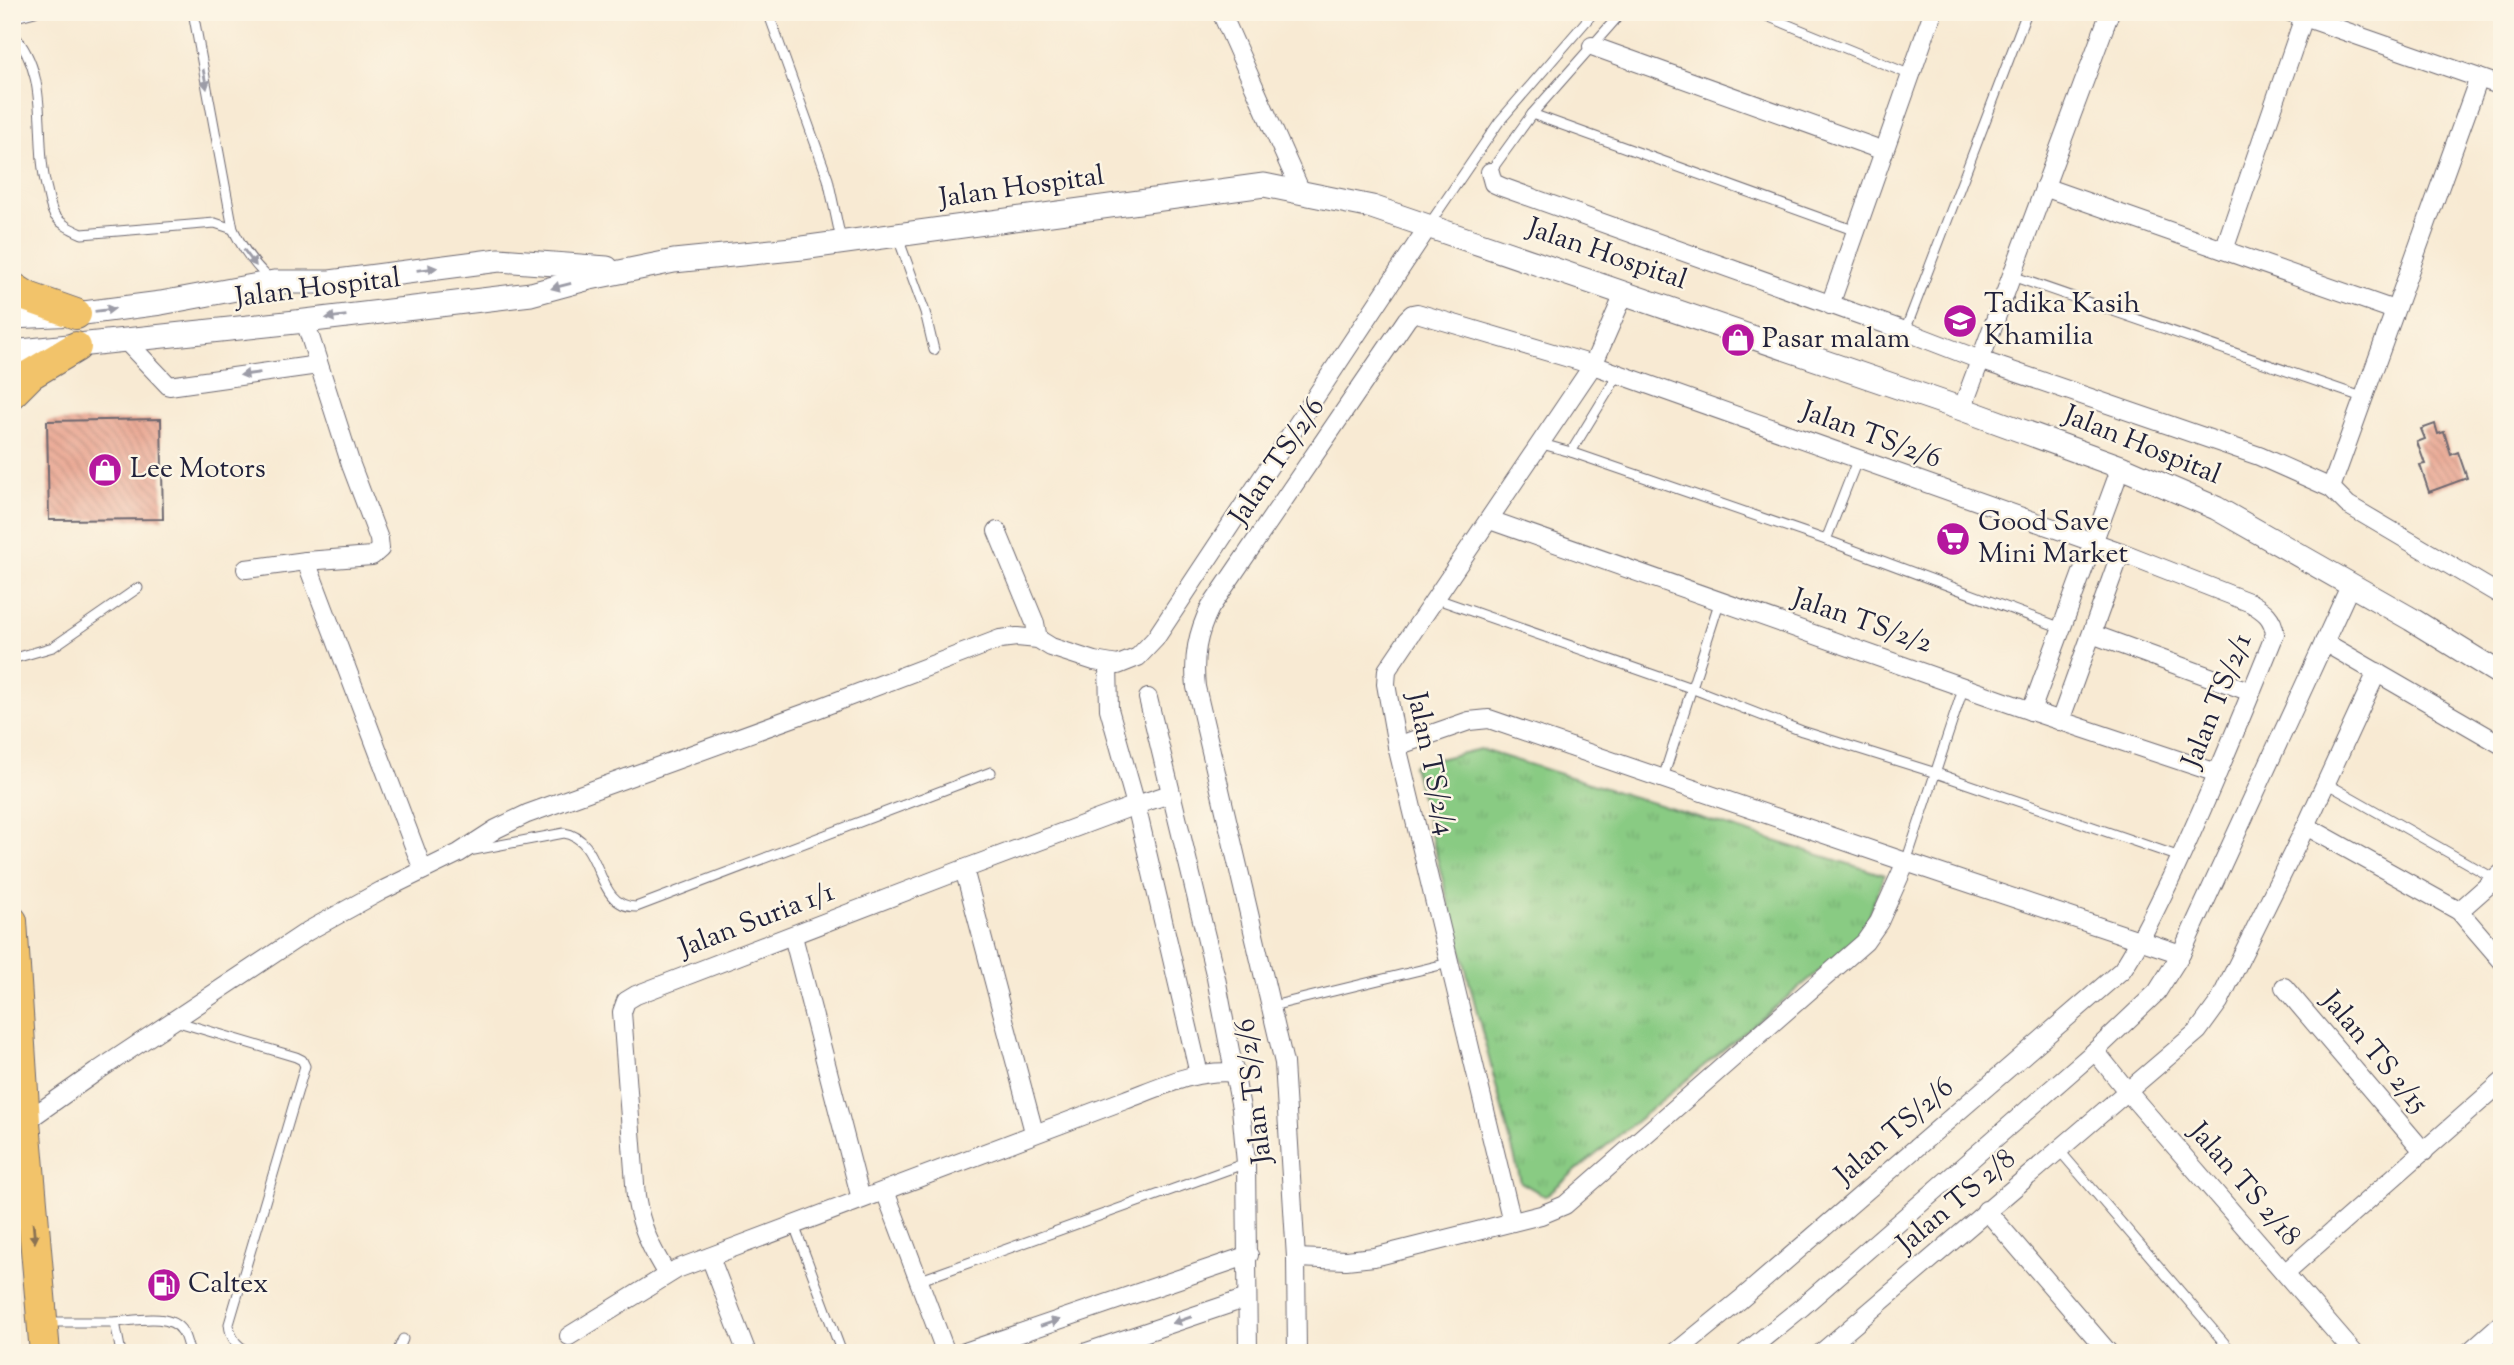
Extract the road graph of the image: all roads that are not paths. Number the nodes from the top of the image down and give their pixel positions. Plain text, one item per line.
1 (35, 12) edge
2 (193, 12) edge
3 (768, 12) edge
4 (1221, 12) edge
5 (1594, 12) edge
6 (1622, 12) edge
7 (1756, 12) edge
8 (1933, 12) edge
9 (2027, 12) edge
10 (2110, 12) edge
11 (2297, 14) edge
12 (12, 18) edge
13 (12, 33) edge
14 (1592, 46) junction
15 (1911, 75) junction
16 (2479, 78) junction
17 (2502, 86) edge
18 (1532, 114) junction
19 (1884, 151) junction
20 (1490, 172) joint
21 (2045, 187) junction
22 (1302, 194) junction
23 (1428, 226) junction
24 (233, 229) junction
25 (1856, 231) junction
26 (897, 235) junction
27 (842, 243) junction
28 (2224, 250) junction
29 (628, 270) junction
30 (2012, 276) junction
31 (274, 282) junction
32 (12, 287) edge
33 (1625, 292) junction
34 (1830, 305) junction
35 (2394, 310) junction
36 (76, 314) junction
37 (12, 317) edge
38 (305, 321) junction
39 (1905, 331) junction
40 (125, 341) junction
41 (76, 347) junction
42 (934, 350) dead end
43 (12, 352) edge
44 (1980, 360) junction
45 (318, 365) junction
46 (1592, 365) junction
47 (1618, 375) junction
48 (12, 393) edge
49 (2362, 397) junction
50 (1962, 409) junction
51 (1542, 444) junction
52 (1571, 452) junction
53 (1858, 458) junction
54 (2121, 467) junction
55 (2331, 488) junction
56 (1490, 520) junction
57 (997, 531) dead end
58 (1826, 540) junction
59 (2093, 542) junction
60 (2121, 552) junction
61 (306, 561) junction
62 (246, 569) dead end
63 (2351, 584) junction
64 (138, 588) dead end
65 (2502, 596) edge
66 (1437, 599) junction
67 (1720, 600) junction
68 (2062, 628) junction
69 (2092, 635) junction
70 (1038, 639) junction
71 (2325, 642) junction
72 (12, 659) edge
73 (1108, 664) junction
74 (2377, 673) junction
75 (2502, 675) edge
76 (1964, 686) junction
77 (1691, 688) junction
78 (2252, 692) junction
79 (1148, 698) dead end
80 (2031, 711) junction
81 (2060, 720) junction
82 (2502, 745) edge
83 (1397, 746) junction
84 (991, 772) dead end
85 (1936, 773) junction
86 (2217, 773) junction
87 (1663, 778) junction
88 (2326, 783) junction
89 (1170, 794) junction
90 (1136, 805) junction
91 (2306, 826) junction
92 (459, 853) junction
93 (2180, 857) junction
94 (1906, 862) junction
95 (964, 869) junction
96 (423, 870) junction
97 (2498, 876) edge
98 (2459, 911) junction
99 (12, 921) edge
100 (793, 936) junction
101 (2140, 942) junction
102 (2181, 954) junction
103 (2502, 961) edge
104 (1449, 963) junction
105 (2284, 987) dead end
106 (1272, 1006) junction
107 (174, 1020) junction
108 (2095, 1051) junction
109 (1236, 1073) junction
110 (1199, 1074) junction
111 (2502, 1082) edge
112 (2128, 1092) junction
113 (24, 1122) junction
114 (1034, 1132) junction
115 (2059, 1150) junction
116 (2424, 1153) junction
117 (1247, 1163) junction
118 (885, 1191) junction
119 (861, 1199) junction
120 (1986, 1210) junction
121 (1512, 1222) junction
122 (794, 1225) junction
123 (1249, 1255) junction
124 (709, 1257) junction
125 (1296, 1258) junction
126 (2286, 1272) junction
127 (667, 1274) junction
128 (918, 1281) junction
129 (1247, 1298) junction
130 (42, 1322) junction
131 (115, 1322) junction
132 (2502, 1323) edge
133 (569, 1336) dead end
134 (402, 1339) dead end
135 (2108, 1352) edge
136 (45, 1353) edge
137 (121, 1353) edge
138 (190, 1353) edge
139 (254, 1353) edge
140 (397, 1353) edge
141 (747, 1353) edge
142 (842, 1353) edge
143 (946, 1353) edge
144 (962, 1353) edge
145 (1084, 1353) edge
146 (1248, 1353) edge
147 (1297, 1353) edge
148 (1675, 1353) edge
149 (1745, 1353) edge
150 (1821, 1353) edge
151 (2233, 1353) edge
152 (2354, 1353) edge
153 (2468, 1353) edge

1 - 12 lane
2 -> 24 lane
3 - 27 lane
4 - 22 street
5 - 23 lane
6 - 14 lane
7 - 15 lane
8 - 15 street
9 - 39 lane
10 - 21 street
11 - 16 street
11 - 28 street
13 - 24 lane
14 - 18 lane
14 - 19 street
15 - 19 street
16 - 17 street
16 - 35 street
18 - 20 lane
18 - 25 lane
19 - 25 street
20 - 34 street
21 - 28 street
21 - 30 street
22 - 23 street, Jalan Hospital
22 - 26 street, Jalan Hospital
23 - 33 street, Jalan Hospital
23 - 73 street
24 -> 31 lane
25 - 34 street
26 - 27 street, Jalan Hospital
26 - 42 lane
27 - 29 street, Jalan Hospital
28 - 35 street
31 -> 29 street, Jalan Hospital
29 -> 38 street, Jalan Hospital
30 - 44 street
30 - 49 lane
36 -> 31 street, Jalan Hospital
32 - 36 highway
33 - 46 street, Jalan TS/2/4
33 - 50 street, Jalan Hospital
34 - 39 street
35 - 49 street
36 - 37 street, Jalan Hospital
38 - 40 street, Jalan Hospital
38 - 45 street
39 - 44 street
40 - 41 street, Jalan Hospital
45 -> 40 street
41 - 43 street, Jalan Hospital
41 - 48 highway
44 - 50 street
44 - 55 street
45 - 61 street
46 - 47 street, Jalan TS/2/6
46 - 51 street, Jalan TS/2/4
46 - 106 street, Jalan TS/2/6
47 - 52 lane
47 - 53 street, Jalan TS/2/6
49 - 55 street
50 - 54 street, Jalan Hospital
51 - 52 lane
51 - 56 street, Jalan TS/2/4
52 - 58 lane
53 - 58 lane
53 - 59 street, Jalan TS/2/6
54 - 59 street
54 - 63 street, Jalan Hospital
55 - 65 street
56 - 66 street, Jalan TS/2/4
56 - 67 street, Jalan TS/2/2
57 - 70 street
58 - 68 lane
59 - 60 street, Jalan TS/2/1
59 - 68 street
60 - 69 street
60 - 78 street, Jalan TS/2/1
61 - 62 street
61 - 96 street
63 - 71 street
63 - 75 street, Jalan Hospital
64 - 72 lane
66 - 77 lane
66 - 83 street, Jalan TS/2/4
67 - 76 street, Jalan TS/2/2
67 - 77 lane
68 - 80 street
69 - 78 street
69 - 81 street
70 - 73 street
70 - 92 street
71 - 74 street
71 - 102 street
73 - 90 street
74 - 82 street
74 - 88 street, Jalan TS 2/8
76 - 80 street, Jalan TS/2/2
76 - 85 lane
77 - 85 lane
77 - 87 lane
78 - 86 street, Jalan TS/2/1
79 - 89 street
80 - 81 street, Jalan TS/2/2
81 - 86 street, Jalan TS/2/2
83 - 87 street
83 - 104 street, Jalan TS/2/4
84 - 92 lane
85 - 93 lane
85 - 94 lane
86 - 93 street, Jalan TS/2/1
87 - 94 street
88 - 91 street, Jalan TS 2/8
88 - 97 lane
89 - 90 street, Jalan Suria 1/1
89 - 109 street
90 - 95 street, Jalan Suria 1/1
90 - 110 street
91 - 98 street
91 - 112 street, Jalan TS 2/8
92 - 96 street
93 - 101 street, Jalan TS/2/1
94 - 101 street
94 - 121 street
95 - 100 street, Jalan Suria 1/1
95 - 114 street
96 - 107 street
97 - 98 street
98 - 103 street
99 - 113 highway
100 - 119 street
100 - 127 street, Jalan Suria 1/1
101 - 102 street
101 - 148 street, Jalan TS/2/6
102 - 108 street
104 - 106 lane
104 - 121 street, Jalan TS/2/4
105 - 116 street, Jalan TS 2/15
106 - 125 street, Jalan TS/2/6
107 - 113 street
107 - 139 lane
108 - 112 street, Jalan TS 2/18
108 - 149 street
109 - 110 street
109 - 117 street
110 - 114 street
111 - 116 street
112 - 115 street, Jalan TS 2/8
112 - 126 street, Jalan TS 2/18
113 -> 130 highway
114 - 118 street
115 - 120 street, Jalan TS 2/8
115 - 151 lane
116 - 126 street
117 - 123 street
117 - 128 lane
118 - 119 street
118 - 128 street
119 - 122 street
120 - 135 street
120 - 150 street, Jalan TS 2/8
121 - 125 street
122 - 124 street
122 - 142 lane
123 - 129 street
144 -> 123 street
124 - 127 street
124 - 141 street
125 - 147 street, Jalan TS/2/6
126 - 152 street, Jalan TS 2/18
127 - 133 street
128 - 143 street
129 -> 145 street
129 - 146 street
130 - 131 lane
130 - 136 highway
131 - 137 lane
131 - 138 lane
132 - 153 street
134 - 140 lane

